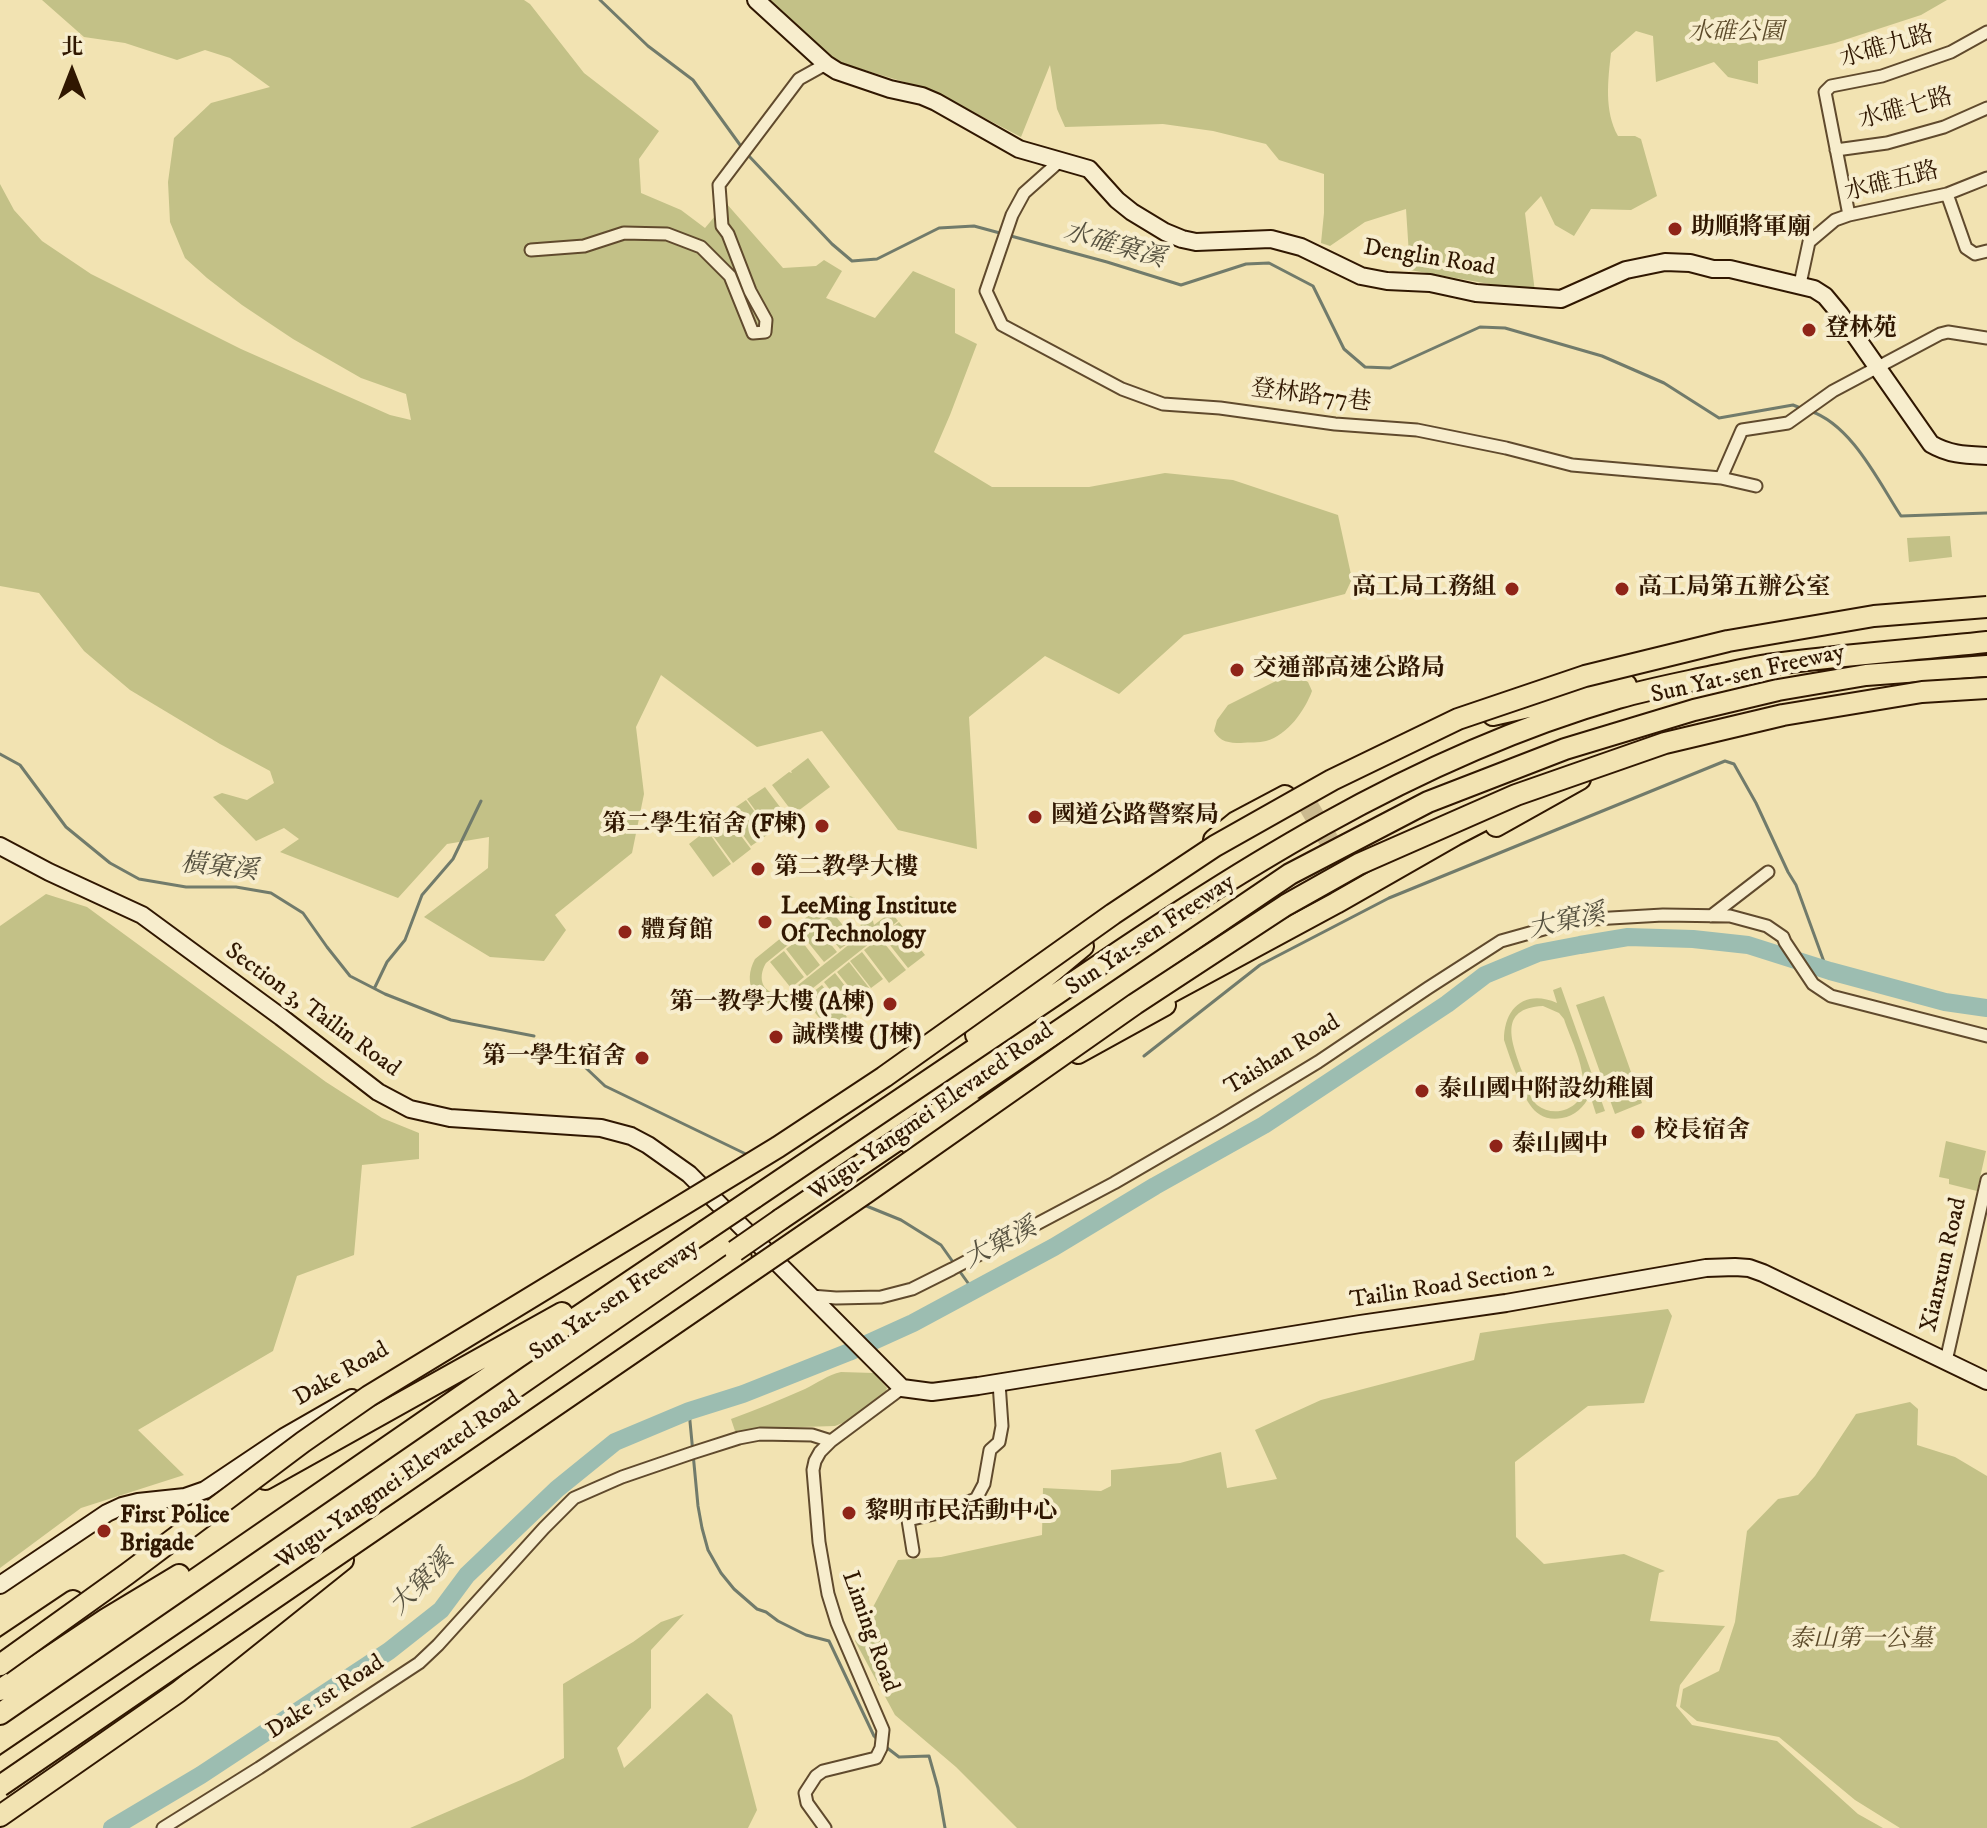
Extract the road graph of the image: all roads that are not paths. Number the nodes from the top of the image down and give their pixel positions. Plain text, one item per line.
1 (756, 0) edge
2 (1987, 32) edge
3 (826, 64) junction
4 (1987, 108) edge
5 (1836, 150) junction
6 (1061, 160) junction
7 (1987, 178) edge
8 (1947, 194) junction
9 (1849, 215) junction
10 (531, 250) dead end
11 (1987, 251) edge
12 (1800, 284) junction
13 (1987, 338) edge
14 (1877, 367) junction
15 (1987, 456) edge
16 (1721, 478) junction
17 (1756, 486) dead end
18 (1987, 607) edge
19 (1987, 642) edge
20 (1764, 665) junction
21 (1987, 666) edge
22 (1866, 675) junction
23 (1987, 677) edge
24 (1987, 688) edge
25 (1764, 701) junction
26 (1645, 742) junction
27 (0, 846) edge
28 (1344, 866) tunnel mouth
29 (1768, 872) dead end
30 (1359, 890) junction
31 (1711, 917) junction
32 (1987, 1036) edge
33 (900, 1100) junction
34 (866, 1175) junction
35 (1987, 1180) edge
36 (705, 1189) junction
37 (784, 1223) junction
38 (738, 1254) junction
39 (657, 1262) junction
40 (811, 1296) junction
41 (1946, 1361) junction
42 (1987, 1381) edge
43 (999, 1383) junction
44 (902, 1388) junction
45 (519, 1413) junction
46 (831, 1441) junction
47 (305, 1504) junction
48 (913, 1551) dead end
49 (0, 1585) edge
50 (0, 1650) edge
51 (0, 1665) edge
52 (0, 1690) edge
53 (0, 1714) edge
54 (0, 1755) edge
55 (0, 1768) edge
56 (0, 1786) edge
57 (0, 1816) edge
58 (163, 1828) edge
59 (825, 1828) edge

1 - 3 street, Denglin Road
2 - 5 street, 水碓九路
3 - 6 street, Denglin Road
3 - 10 street
4 - 5 street, 水碓七路
5 - 9 street, 水碓九路
6 - 12 street, Denglin Road
6 - 16 street, 登林路77巷
7 - 8 street, 水碓五路
8 - 9 street, 水碓五路
8 - 11 street
9 - 12 street, 水碓五路
12 - 14 street, Denglin Road
13 - 14 street
14 - 15 street, Denglin Road
14 - 16 street
16 - 17 street, 登林路77巷
18 - 51 highway, bridge
19 - 20 highway, Sun Yat-sen Freeway
20 - 33 highway, Sun Yat-sen Freeway
20 - 33 highway
21 - 22 highway, Sun Yat-sen Freeway
22 - 25 highway
22 - 37 highway, Sun Yat-sen Freeway
23 - 25 highway
24 - 56 highway, Wugu-Yangmei Elevated Road, bridge
25 - 26 highway
26 - 30 highway
26 - 34 highway
27 - 36 street, Section 3, Tailin Road
28 - 30 highway
29 - 31 street
30 - 34 highway
31 - 32 street, Taishan Road
31 - 40 street, Taishan Road
33 - 39 highway, Sun Yat-sen Freeway, bridge
34 - 37 highway
35 - 41 street, Xianxun Road
36 - 40 street, Section 3, Tailin Road
36 - 49 street, Dake Road
37 - 38 highway, Sun Yat-sen Freeway, bridge
38 - 45 highway
38 - 54 highway, Sun Yat-sen Freeway
39 - 47 highway, Sun Yat-sen Freeway
39 - 50 highway
40 - 44 street, Section 3, Tailin Road
41 - 42 street, Tailin Road Section 2
41 - 43 street, Tailin Road Section 2
43 - 44 street, Tailin Road Section 2
43 - 48 street
44 - 46 street, Liming Road
45 - 55 highway
45 - 57 highway
46 - 58 street, Dake 1st Road
46 - 59 street, Liming Road
47 - 52 highway
47 - 53 highway, Sun Yat-sen Freeway

